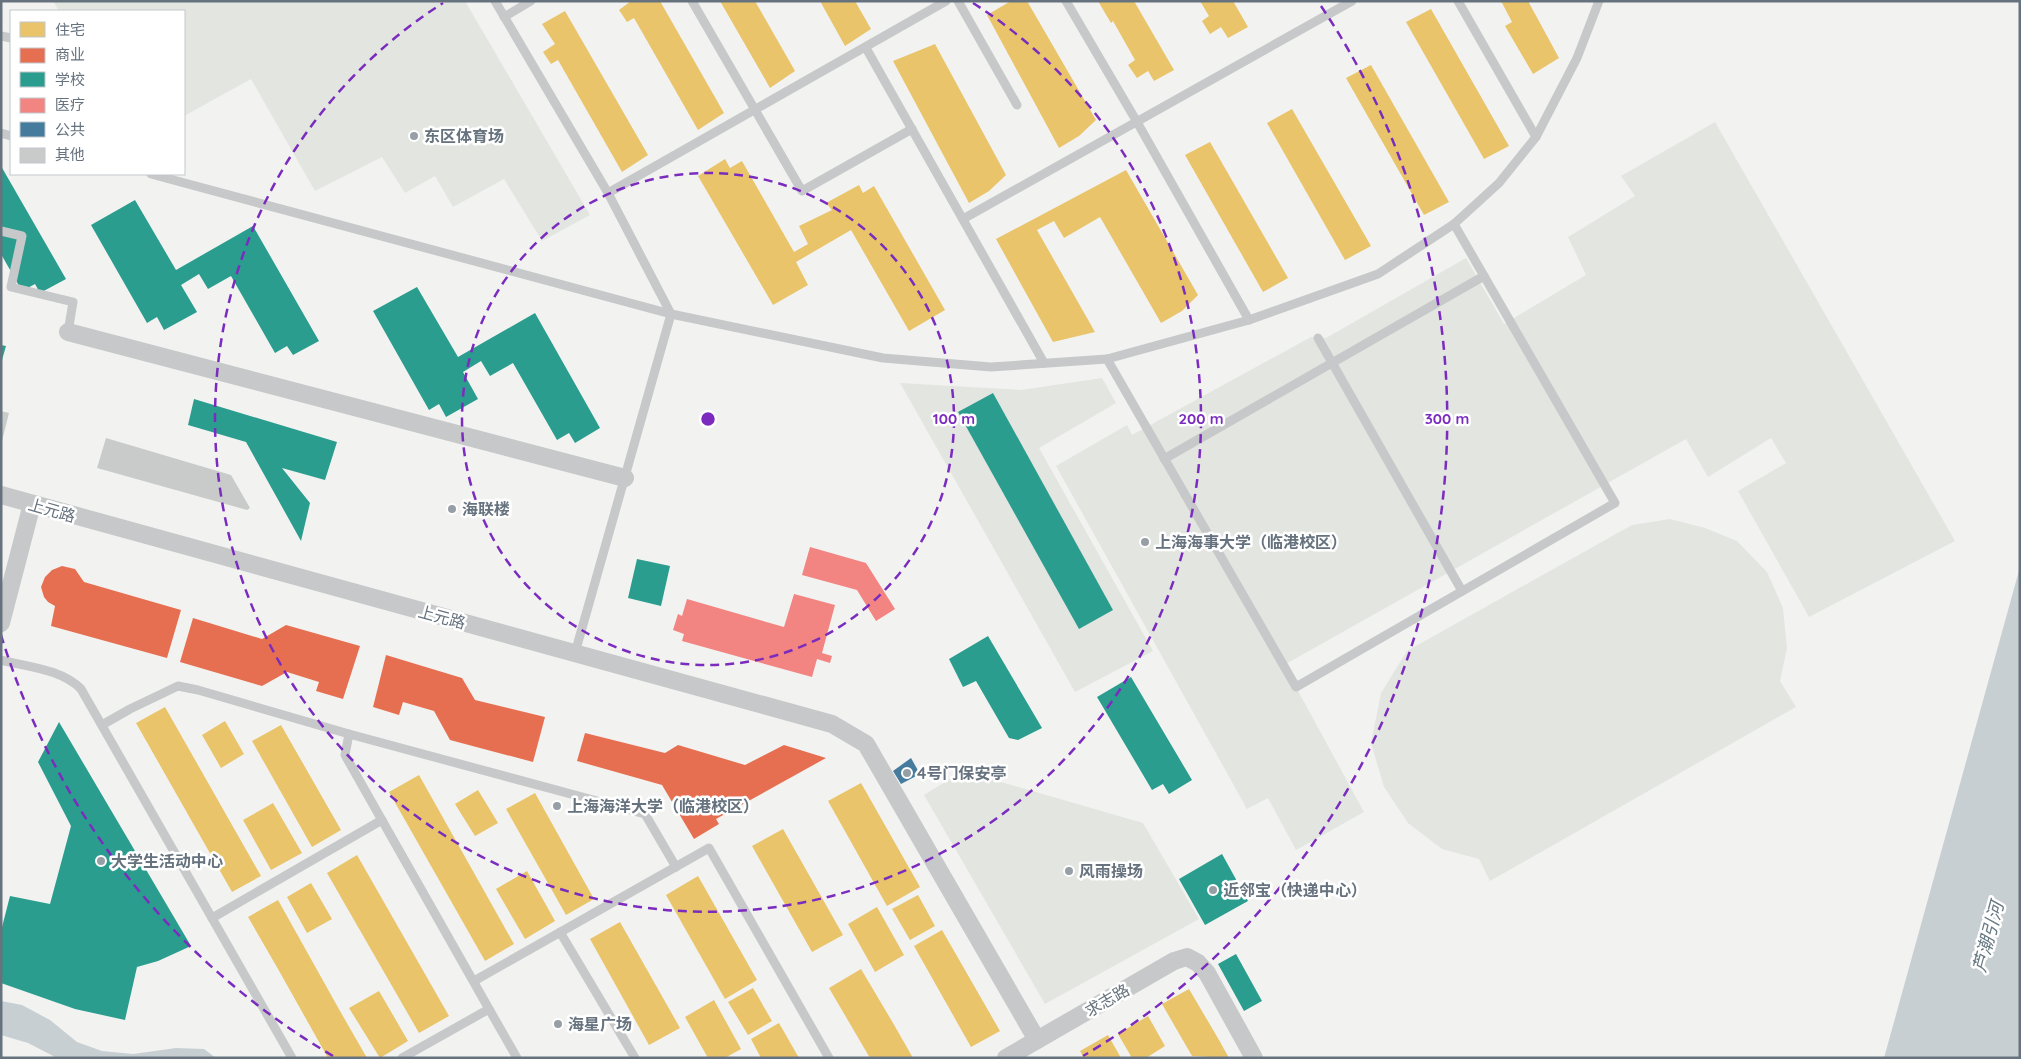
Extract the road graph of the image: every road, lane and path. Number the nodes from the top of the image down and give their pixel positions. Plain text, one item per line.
1 (495, 1) edge
2 (531, 1) edge
3 (692, 1) edge
4 (946, 1) edge
5 (958, 1) edge
6 (1066, 1) edge
7 (1352, 1) edge
8 (1458, 1) edge
9 (1600, 1) edge
10 (504, 17) junction
11 (866, 48) junction
12 (1017, 105) dead end
13 (755, 110) junction
14 (1137, 122) junction
15 (912, 129) junction
16 (1536, 137) junction
17 (155, 175) edge
18 (608, 193) junction
19 (963, 219) junction
20 (1454, 224) junction
21 (1, 231) edge
22 (1484, 276) junction
23 (671, 314) junction
24 (1249, 320) junction
25 (68, 332) joint
26 (1318, 338) dead end
27 (1107, 359) junction
28 (1044, 363) junction
29 (1332, 364) junction
30 (1164, 458) junction
31 (625, 478) junction
32 (1, 495) edge
33 (32, 504) junction
34 (1462, 591) junction
35 (1, 623) edge
36 (575, 654) junction
37 (1, 660) edge
38 (102, 725) junction
39 (349, 734) junction
40 (382, 820) junction
41 (676, 867) junction
42 (212, 918) junction
43 (560, 932) junction
44 (474, 981) junction
45 (489, 1009) junction
46 (1037, 1040) junction
47 (292, 1058) edge
48 (402, 1058) edge
49 (517, 1058) edge
50 (635, 1058) edge
51 (829, 1058) edge
52 (1006, 1058) edge
53 (1254, 1058) edge

1 - 10 lane
2 - 10 lane
3 - 13 lane
4 - 11 lane
5 - 12 lane
6 - 14 lane
7 - 14 lane
8 - 16 lane
9 - 16 lane
10 - 18 lane
11 - 13 lane
11 - 15 lane
13 - 15 lane
13 - 18 lane
14 - 19 lane
14 - 24 lane
15 - 19 lane
16 - 20 lane
17 - 23 lane
18 - 23 lane
19 - 28 lane
20 - 22 lane
20 - 24 lane
21 - 25 lane
22 - 29 lane
22 - 34 lane
23 - 28 lane
23 - 31 lane
24 - 27 lane
25 - 31 street
26 - 29 lane
27 - 28 lane
27 - 30 lane
29 - 30 lane
29 - 34 lane
30 - 34 lane
31 - 36 lane
32 - 33 street, 上元路
33 - 35 street
33 - 36 street, 上元路
36 - 46 street, 上元路
37 - 38 lane
38 - 39 lane
38 - 42 lane
39 - 40 lane
39 - 41 lane
40 - 42 lane
40 - 44 lane
41 - 43 lane
41 - 51 lane
42 - 47 lane
43 - 44 lane
43 - 50 lane
44 - 45 lane
45 - 48 lane
45 - 49 lane
46 - 52 street, 求志路
46 - 53 street, 求志路

